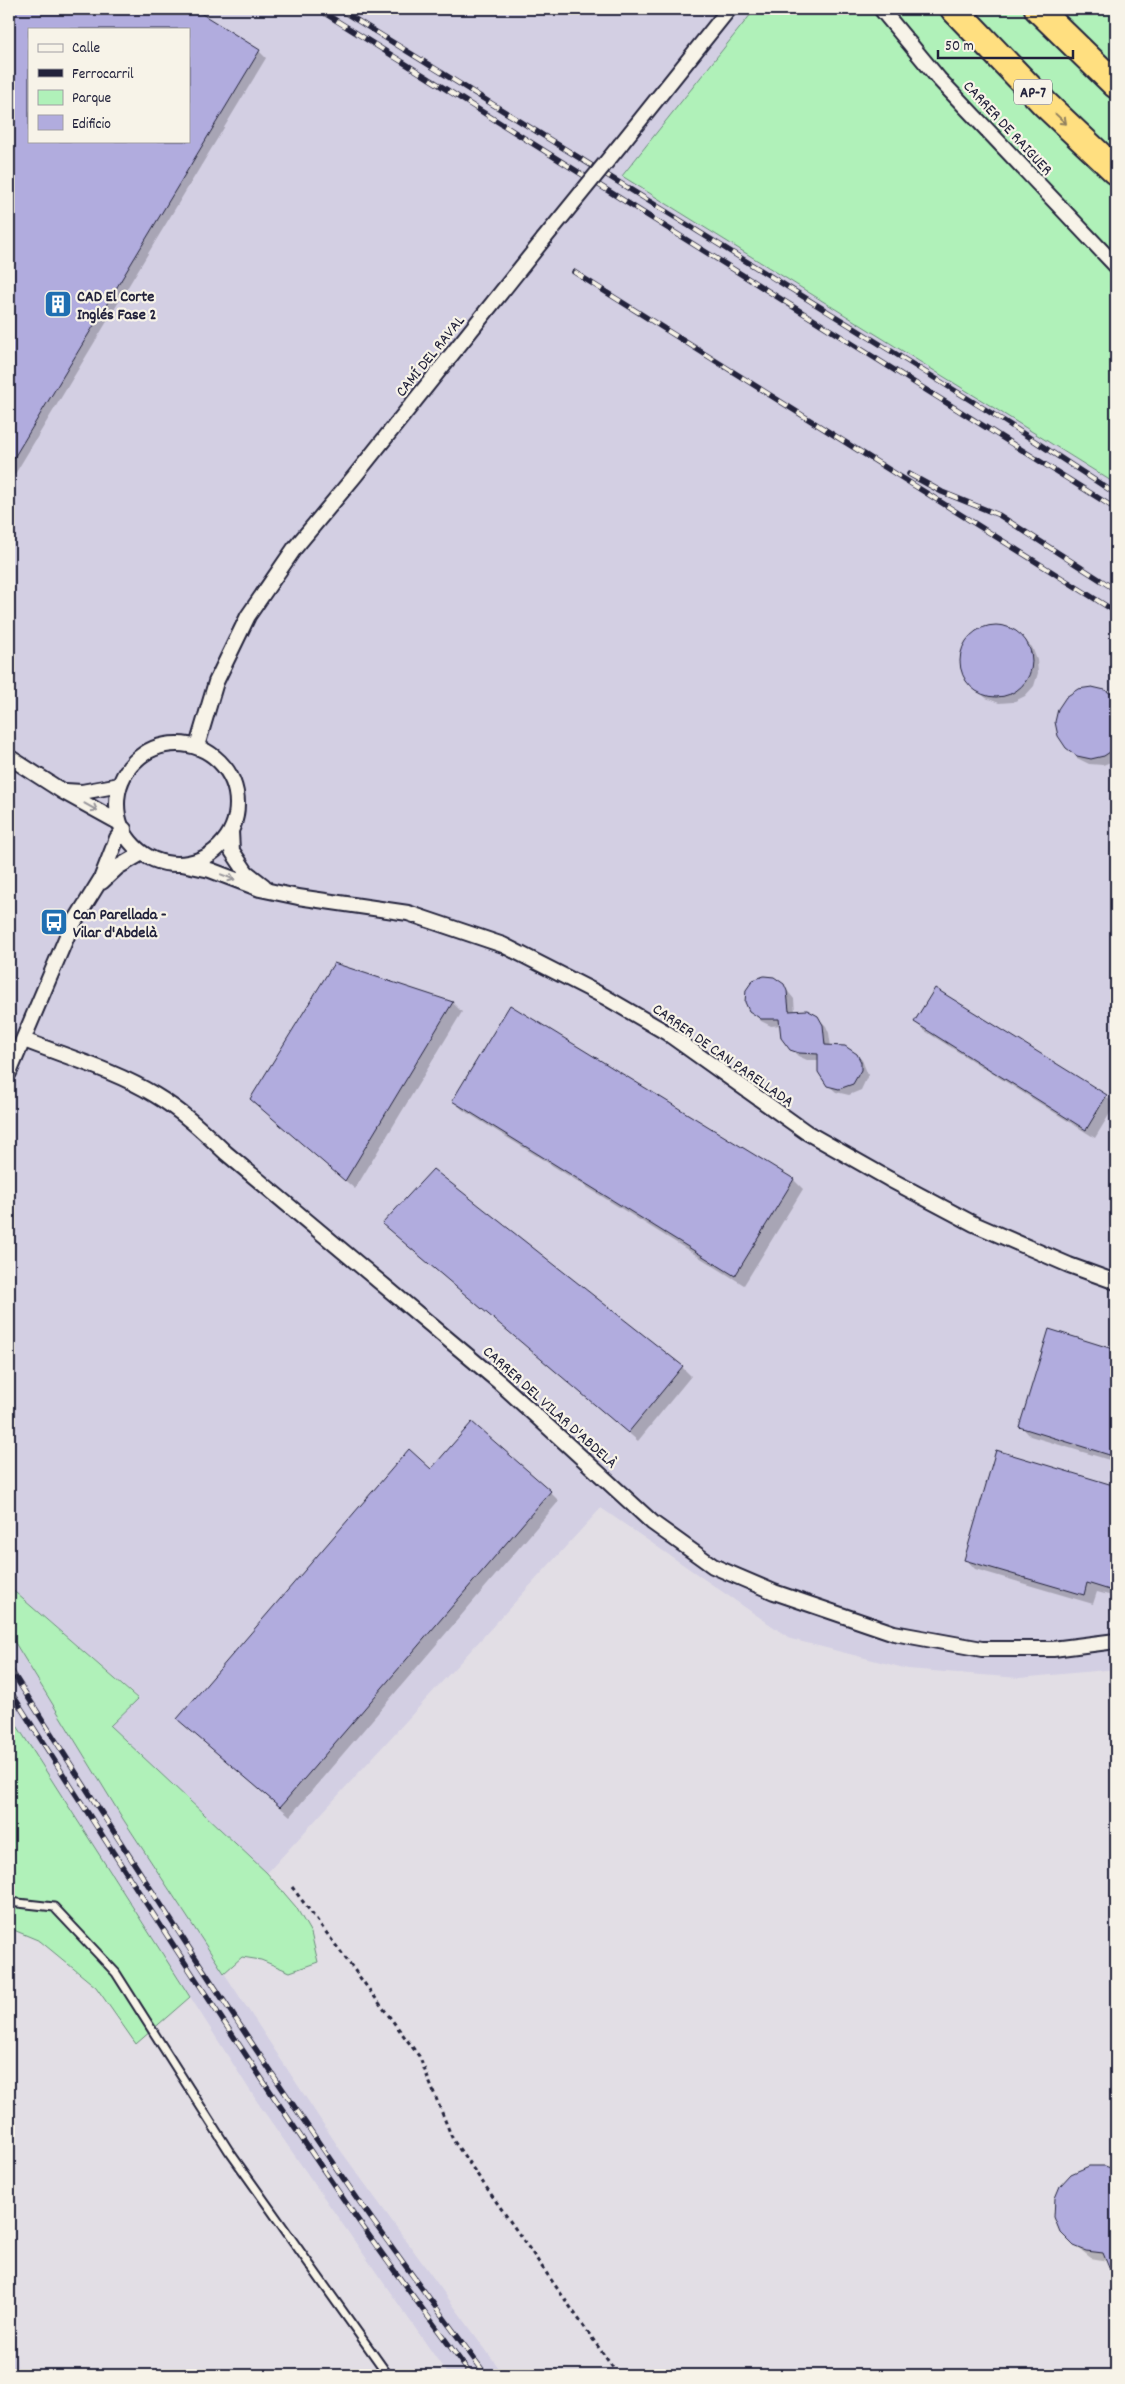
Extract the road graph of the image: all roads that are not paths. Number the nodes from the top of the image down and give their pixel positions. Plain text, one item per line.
1 (729, 9) edge
2 (880, 9) edge
3 (954, 9) edge
4 (1038, 9) edge
5 (1116, 85) edge
6 (1116, 171) edge
7 (1116, 266) edge
8 (197, 746) junction
9 (9, 758) edge
10 (120, 785) junction
11 (62, 791) junction
12 (122, 826) junction
13 (231, 831) junction
14 (142, 853) junction
15 (182, 864) junction
16 (90, 895) junction
17 (298, 897) junction
18 (24, 1040) junction
19 (9, 1073) edge
20 (1116, 1282) edge
21 (1116, 1641) edge
22 (9, 1902) edge
23 (388, 2375) edge

1 - 8 street, CAMÍ DEL RAVAL, bridge
2 - 7 street, CARRER DE RAIGUER
3 -> 6 highway, AP-7
4 - 5 highway
8 - 10 street
8 - 13 street
9 - 11 street
10 - 11 street
10 - 12 street
11 -> 12 street
12 - 14 street
12 - 16 street
13 - 15 street
13 - 17 street, CARRER DE CAN PARELLADA
14 - 15 street
14 - 16 street
15 -> 17 street, CARRER DE CAN PARELLADA
16 - 18 street
17 - 20 street, CARRER DE CAN PARELLADA
18 - 19 street
18 - 21 street, CARRER DEL VILAR D'ABDELÀ
22 - 23 lane

